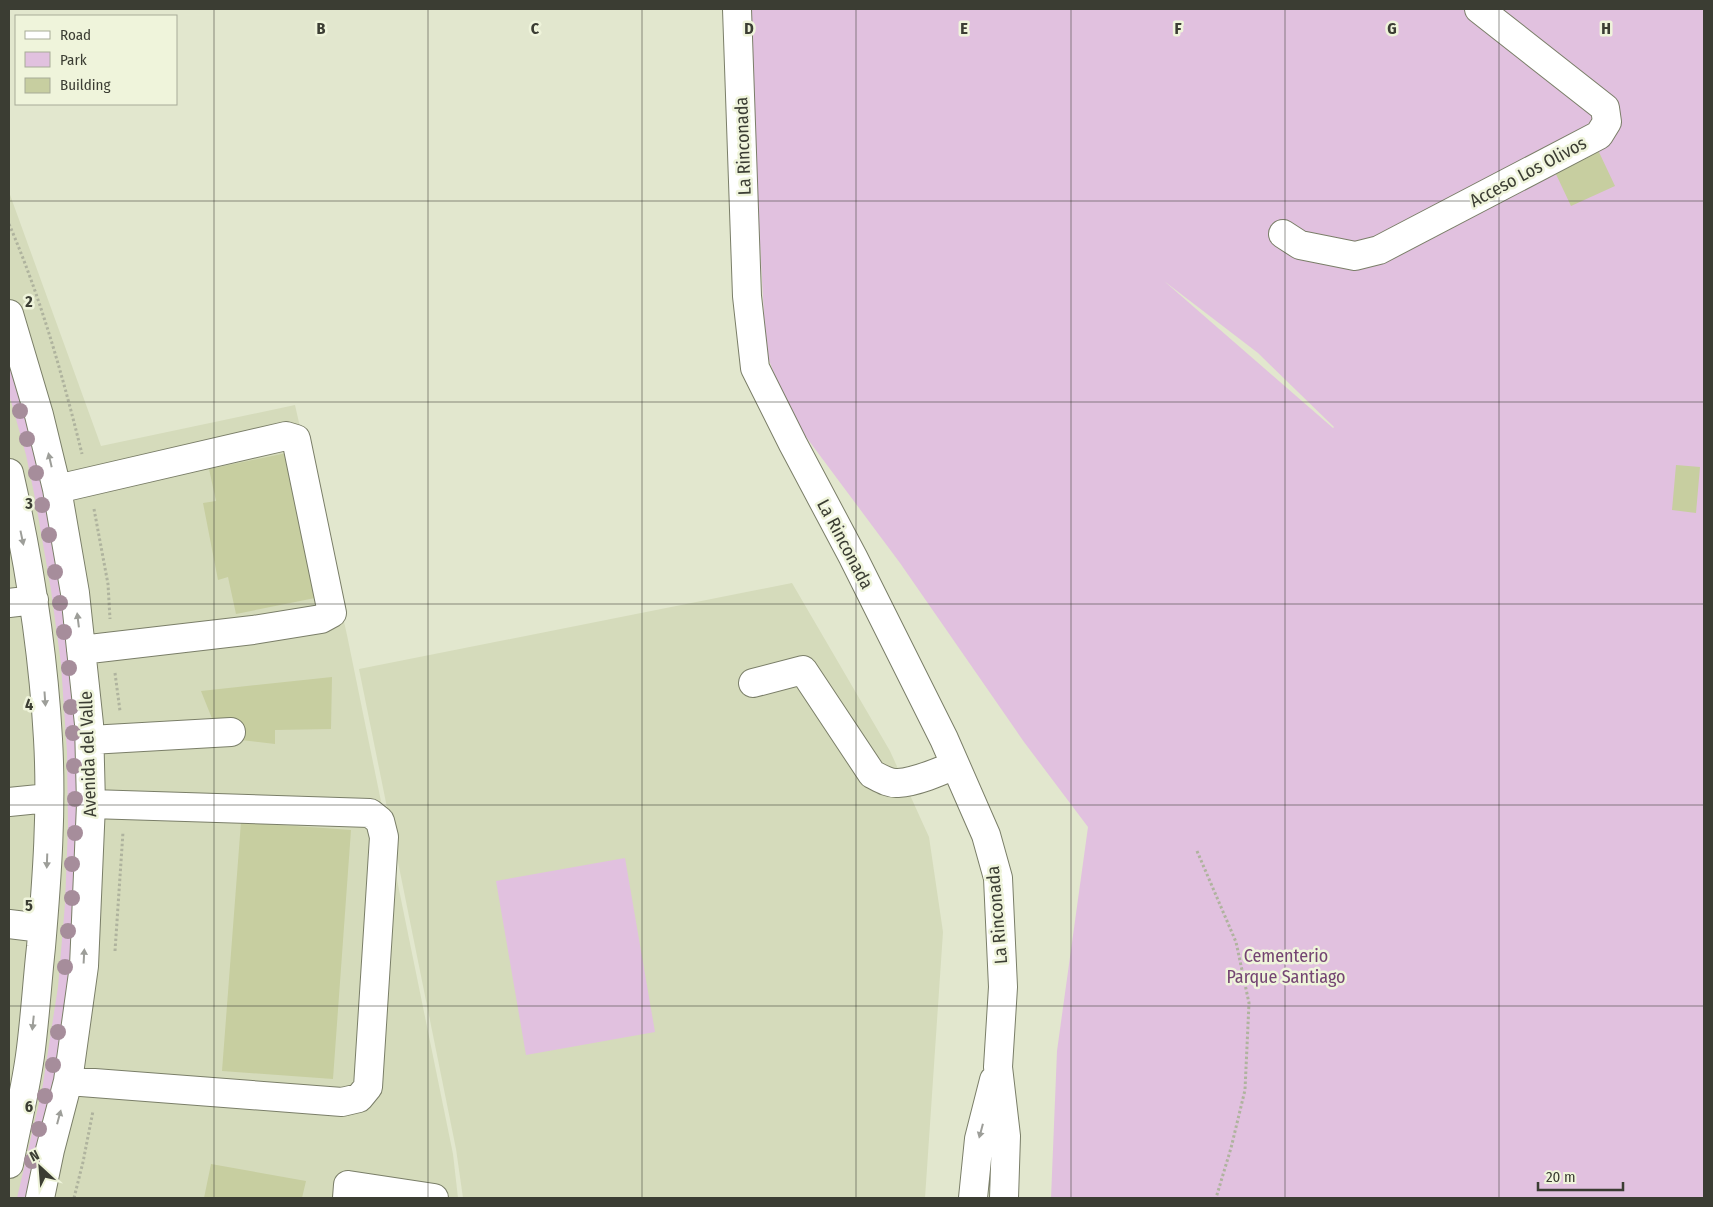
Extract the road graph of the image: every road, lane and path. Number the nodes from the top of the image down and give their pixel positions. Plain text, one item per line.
1 (737, 9) edge
2 (1480, 9) edge
3 (1283, 234) dead end
4 (9, 314) edge
5 (10, 488) edge
6 (57, 489) junction
7 (19, 567) edge
8 (21, 602) edge
9 (82, 650) junction
10 (753, 683) dead end
11 (231, 732) dead end
12 (90, 740) junction
13 (955, 765) junction
14 (49, 798) junction
15 (9, 802) edge
16 (92, 804) junction
17 (1196, 851) dead end
18 (9, 924) edge
19 (42, 928) junction
20 (998, 1067) junction
21 (68, 1081) junction
22 (9, 1164) edge
23 (40, 1198) edge
24 (347, 1198) edge
25 (434, 1198) edge
26 (973, 1198) edge
27 (1004, 1198) edge
28 (1216, 1198) edge

1 - 13 street, La Rinconada
2 - 3 street, Acceso Los Olivos
6 -> 4 street, Avenida del Valle
5 -> 7 street
9 -> 6 street, Avenida del Valle
6 - 9 street
7 - 8 street
8 -> 14 street
9 - 12 street, Avenida del Valle
10 - 13 street
11 - 12 street
12 - 16 street, Avenida del Valle
13 - 20 street, La Rinconada
14 - 15 street
14 -> 19 street
21 -> 16 street, Avenida del Valle
16 - 21 street
17 - 28 path
18 - 19 street
19 -> 22 street
20 -> 26 street, La Rinconada
20 - 27 street, La Rinconada
23 -> 21 street, Avenida del Valle
24 - 25 street

